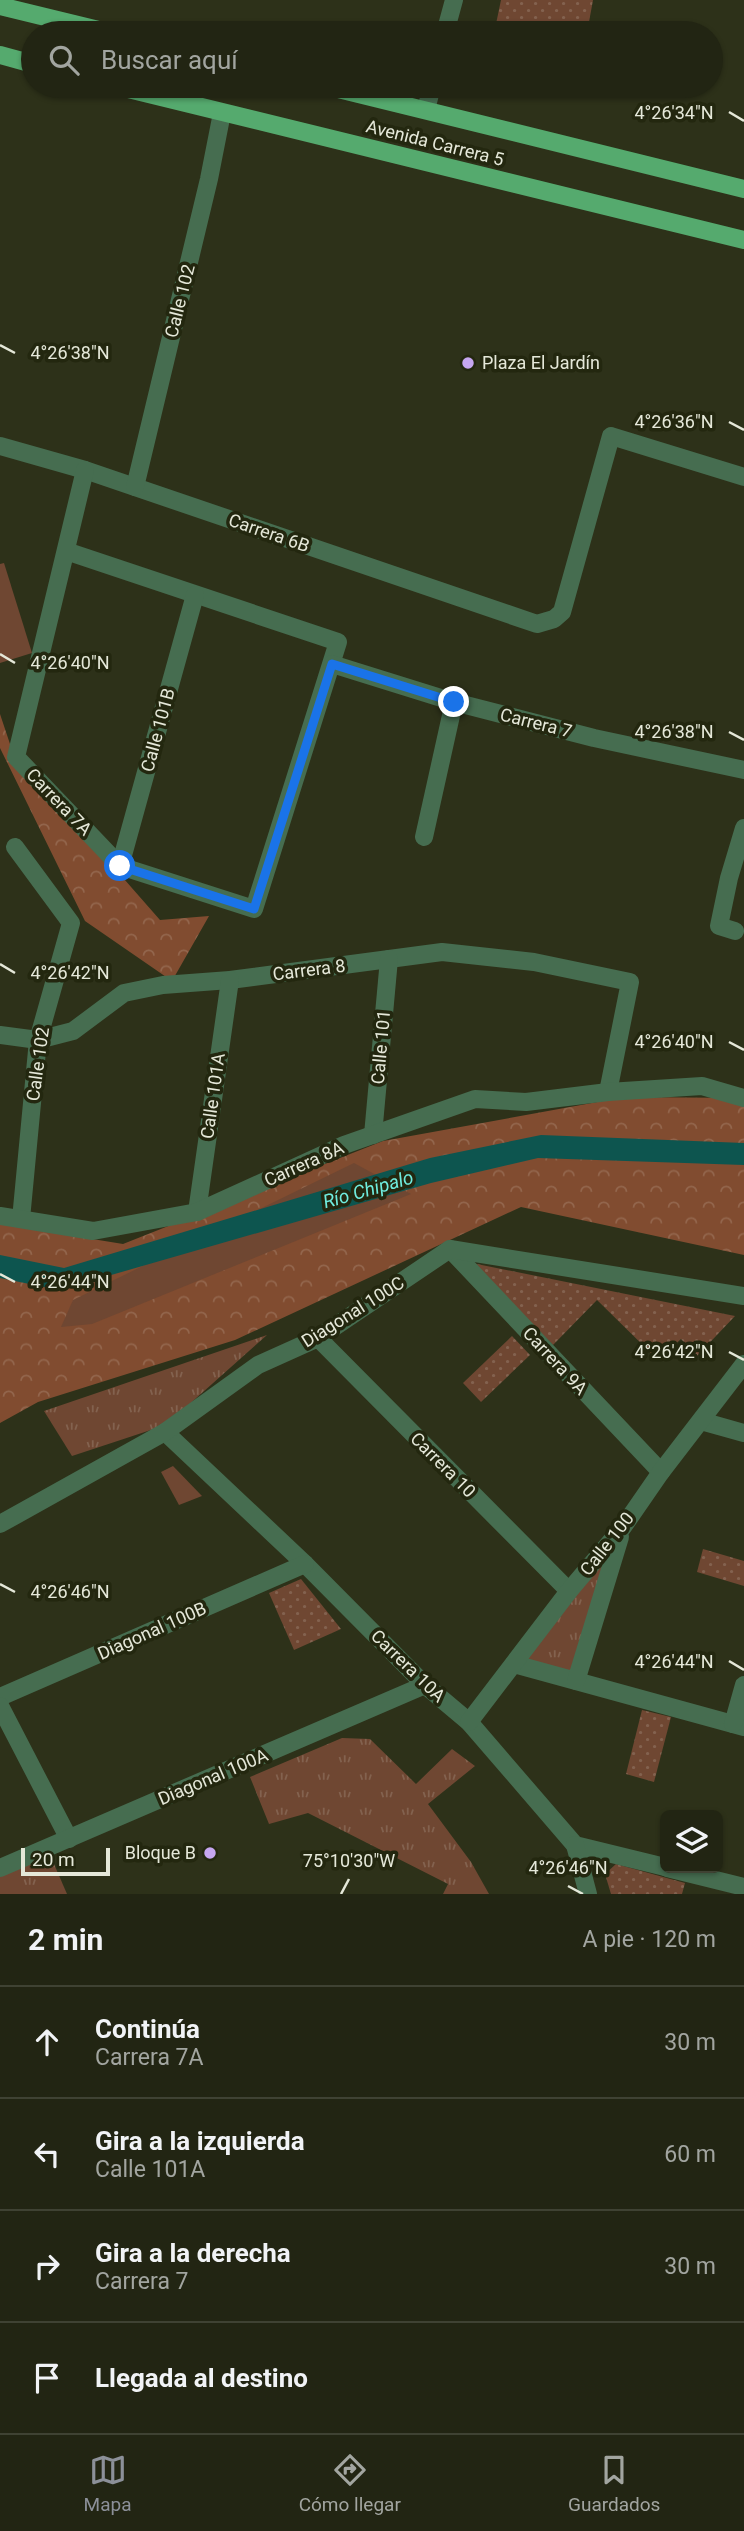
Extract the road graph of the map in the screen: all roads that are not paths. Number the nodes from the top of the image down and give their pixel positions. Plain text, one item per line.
1 (454, 0) edge
2 (0, 6) edge
3 (62, 21) edge
4 (448, 21) edge
5 (0, 55) edge
6 (21, 61) edge
7 (163, 98) edge
8 (376, 98) edge
9 (429, 98) edge
10 (426, 110) junction
11 (222, 113) junction
12 (744, 189) edge
13 (744, 240) edge
14 (0, 446) edge
15 (85, 470) junction
16 (744, 477) edge
17 (135, 487) junction
18 (66, 551) junction
19 (195, 595) junction
20 (332, 664) junction
21 (454, 702) junction
22 (744, 770) edge
23 (744, 828) edge
24 (424, 837) dead end
25 (15, 847) dead end
26 (120, 866) junction
27 (736, 880) edge
28 (735, 931) dead end
29 (389, 959) junction
30 (230, 980) junction
31 (0, 1034) edge
32 (38, 1040) junction
33 (608, 1092) junction
34 (744, 1098) edge
35 (373, 1135) junction
36 (197, 1212) junction
37 (0, 1216) edge
38 (21, 1219) junction
39 (450, 1250) junction
40 (744, 1296) edge
41 (318, 1338) junction
42 (744, 1364) edge
43 (701, 1421) junction
44 (165, 1432) junction
45 (744, 1433) edge
46 (661, 1472) junction
47 (0, 1524) edge
48 (623, 1527) junction
49 (305, 1564) junction
50 (569, 1591) junction
51 (514, 1664) junction
52 (576, 1681) junction
53 (425, 1685) junction
54 (744, 1685) edge
55 (0, 1697) edge
56 (0, 1706) edge
57 (469, 1722) junction
58 (739, 1726) edge
59 (69, 1839) junction
60 (575, 1845) junction
61 (660, 1866) edge
62 (0, 1868) edge
63 (687, 1873) edge
64 (744, 1887) edge
65 (587, 1894) edge

1 - 4 street
2 - 3 main road
5 - 6 main road
7 - 11 main road, Avenida Carrera 5
8 - 10 main road, Avenida Carrera 5
9 - 10 street
10 - 12 main road, Avenida Carrera 5
11 - 13 main road, Avenida Carrera 5
11 - 17 street, Calle 102
14 - 15 street, Carrera 6B
15 - 17 street, Carrera 6B
15 - 18 street
16 - 17 street, Carrera 6B
18 - 19 street
18 - 26 street, Carrera 7A
19 - 20 street
19 - 26 street, Calle 101B
20 - 21 street, Carrera 7
20 - 26 street, Carrera 7A
21 - 22 street, Carrera 7
21 - 24 street
23 - 27 street
25 - 32 street, Calle 102
27 - 28 street
29 - 30 street, Carrera 8
29 - 33 street, Carrera 8
29 - 35 street, Calle 101
30 - 32 street, Carrera 8
30 - 36 street, Calle 101A
31 - 32 street, Carrera 8
32 - 38 street, Calle 102
33 - 34 street, Carrera 8A
33 - 35 street, Carrera 8A
35 - 36 street, Carrera 8A
36 - 38 street, Carrera 8A
37 - 38 street, Carrera 8A
39 - 40 street
39 - 41 street, Diagonal 100C
39 - 46 street, Carrera 9A
41 - 44 street, Diagonal 100C
41 - 50 street, Carrera 10
42 - 43 street, Calle 100
43 - 45 street
43 - 46 street, Calle 100
44 - 47 street, Diagonal 100C
44 - 49 street, Carrera 10A
46 - 48 street, Calle 100
48 - 50 street, Calle 100
48 - 52 street
49 - 53 street, Carrera 10A
49 - 55 street, Diagonal 100B
50 - 51 street, Calle 100
51 - 52 street
51 - 57 street, Calle 100
52 - 58 street
53 - 57 street, Carrera 10A
53 - 59 street, Diagonal 100A
54 - 58 street
56 - 59 street
57 - 60 street, Carrera 10A
59 - 62 street, Diagonal 100A
60 - 61 street
60 - 65 street
63 - 64 street

